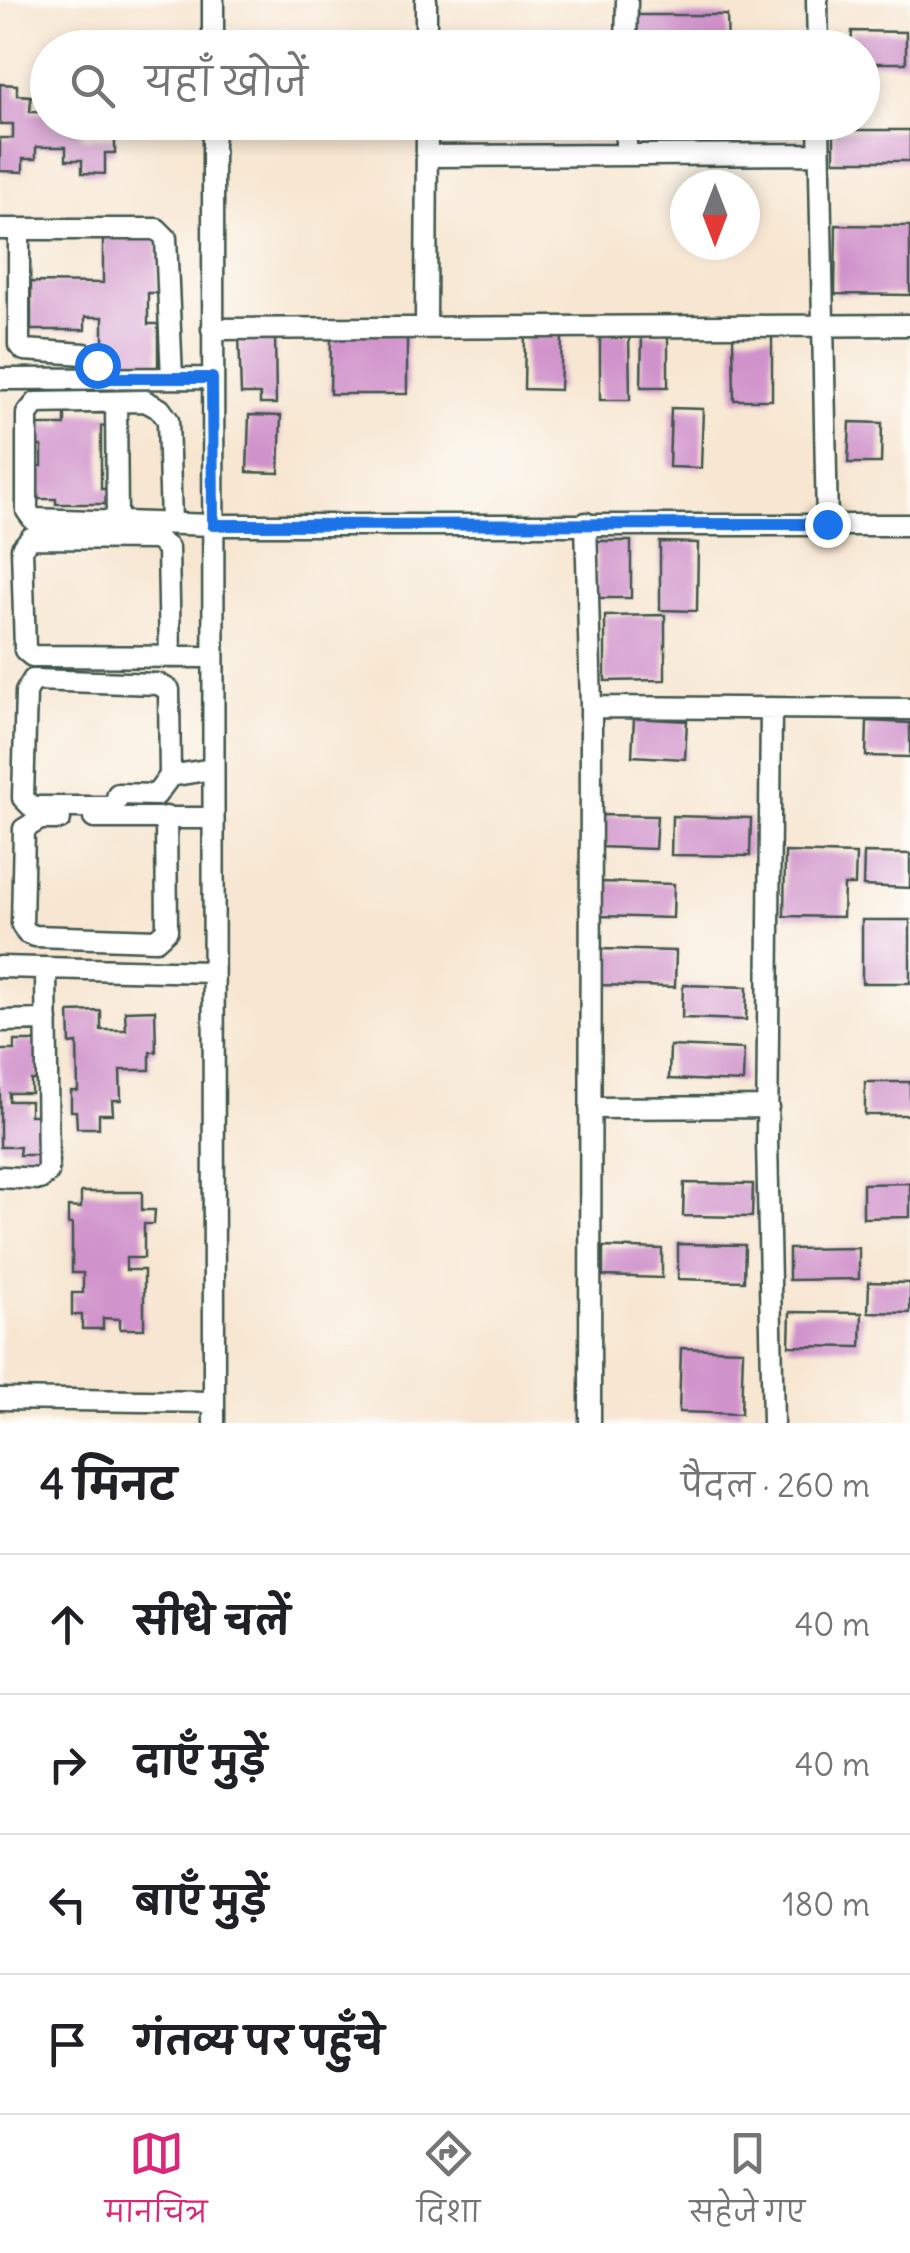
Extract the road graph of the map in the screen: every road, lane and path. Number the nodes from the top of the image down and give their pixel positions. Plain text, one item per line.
1 (213, 0) edge
2 (426, 0) edge
3 (627, 0) edge
4 (817, 0) edge
5 (213, 30) edge
6 (426, 30) edge
7 (626, 30) edge
8 (818, 30) edge
9 (212, 140) edge
10 (427, 140) edge
11 (626, 140) edge
12 (819, 140) edge
13 (626, 154) junction
14 (819, 154) junction
15 (427, 156) junction
16 (9, 229) edge
17 (821, 326) junction
18 (910, 326) edge
19 (212, 328) junction
20 (426, 328) junction
21 (96, 378) junction
22 (172, 378) junction
23 (212, 378) junction
24 (0, 379) edge
25 (116, 402) junction
26 (117, 521) junction
27 (171, 523) junction
28 (586, 524) junction
29 (827, 524) junction
30 (910, 524) edge
31 (213, 525) junction
32 (170, 657) junction
33 (213, 657) junction
34 (590, 707) junction
35 (772, 708) junction
36 (910, 709) edge
37 (212, 770) junction
38 (170, 776) junction
39 (166, 817) junction
40 (212, 818) junction
41 (0, 967) edge
42 (46, 968) junction
43 (211, 972) junction
44 (48, 1020) junction
45 (0, 1021) edge
46 (768, 1107) junction
47 (590, 1108) junction
48 (0, 1178) edge
49 (0, 1399) edge
50 (34, 1400) junction
51 (214, 1412) edge
52 (34, 1423) edge
53 (590, 1423) edge
54 (773, 1423) edge

1 - 5 street
2 - 6 street
3 - 7 street
4 - 8 street
9 - 19 street
10 - 15 street
11 - 13 street
12 - 14 street
13 - 14 street
13 - 15 street
14 - 17 street
15 - 20 street
16 - 21 street
16 - 22 street
17 - 18 street
17 - 20 street
17 - 29 street
19 - 20 street
19 - 23 street
21 - 22 street
21 - 24 street
22 - 23 street
23 - 31 street
25 - 26 street
25 - 26 street
25 - 27 street
26 - 27 street
27 - 31 street
28 - 29 street
28 - 31 street
28 - 34 street
29 - 30 street
31 - 33 street
32 - 32 street
32 - 33 street
33 - 37 street
34 - 35 street
34 - 47 street
35 - 36 street
35 - 46 street
37 - 38 street
37 - 40 street
38 - 38 street
39 - 39 street
39 - 40 street
40 - 43 street
41 - 42 street
42 - 43 street
42 - 44 street
43 - 51 street
44 - 45 street
44 - 48 street
46 - 47 street
46 - 54 street
47 - 53 street
49 - 50 street
50 - 51 street
50 - 52 street

